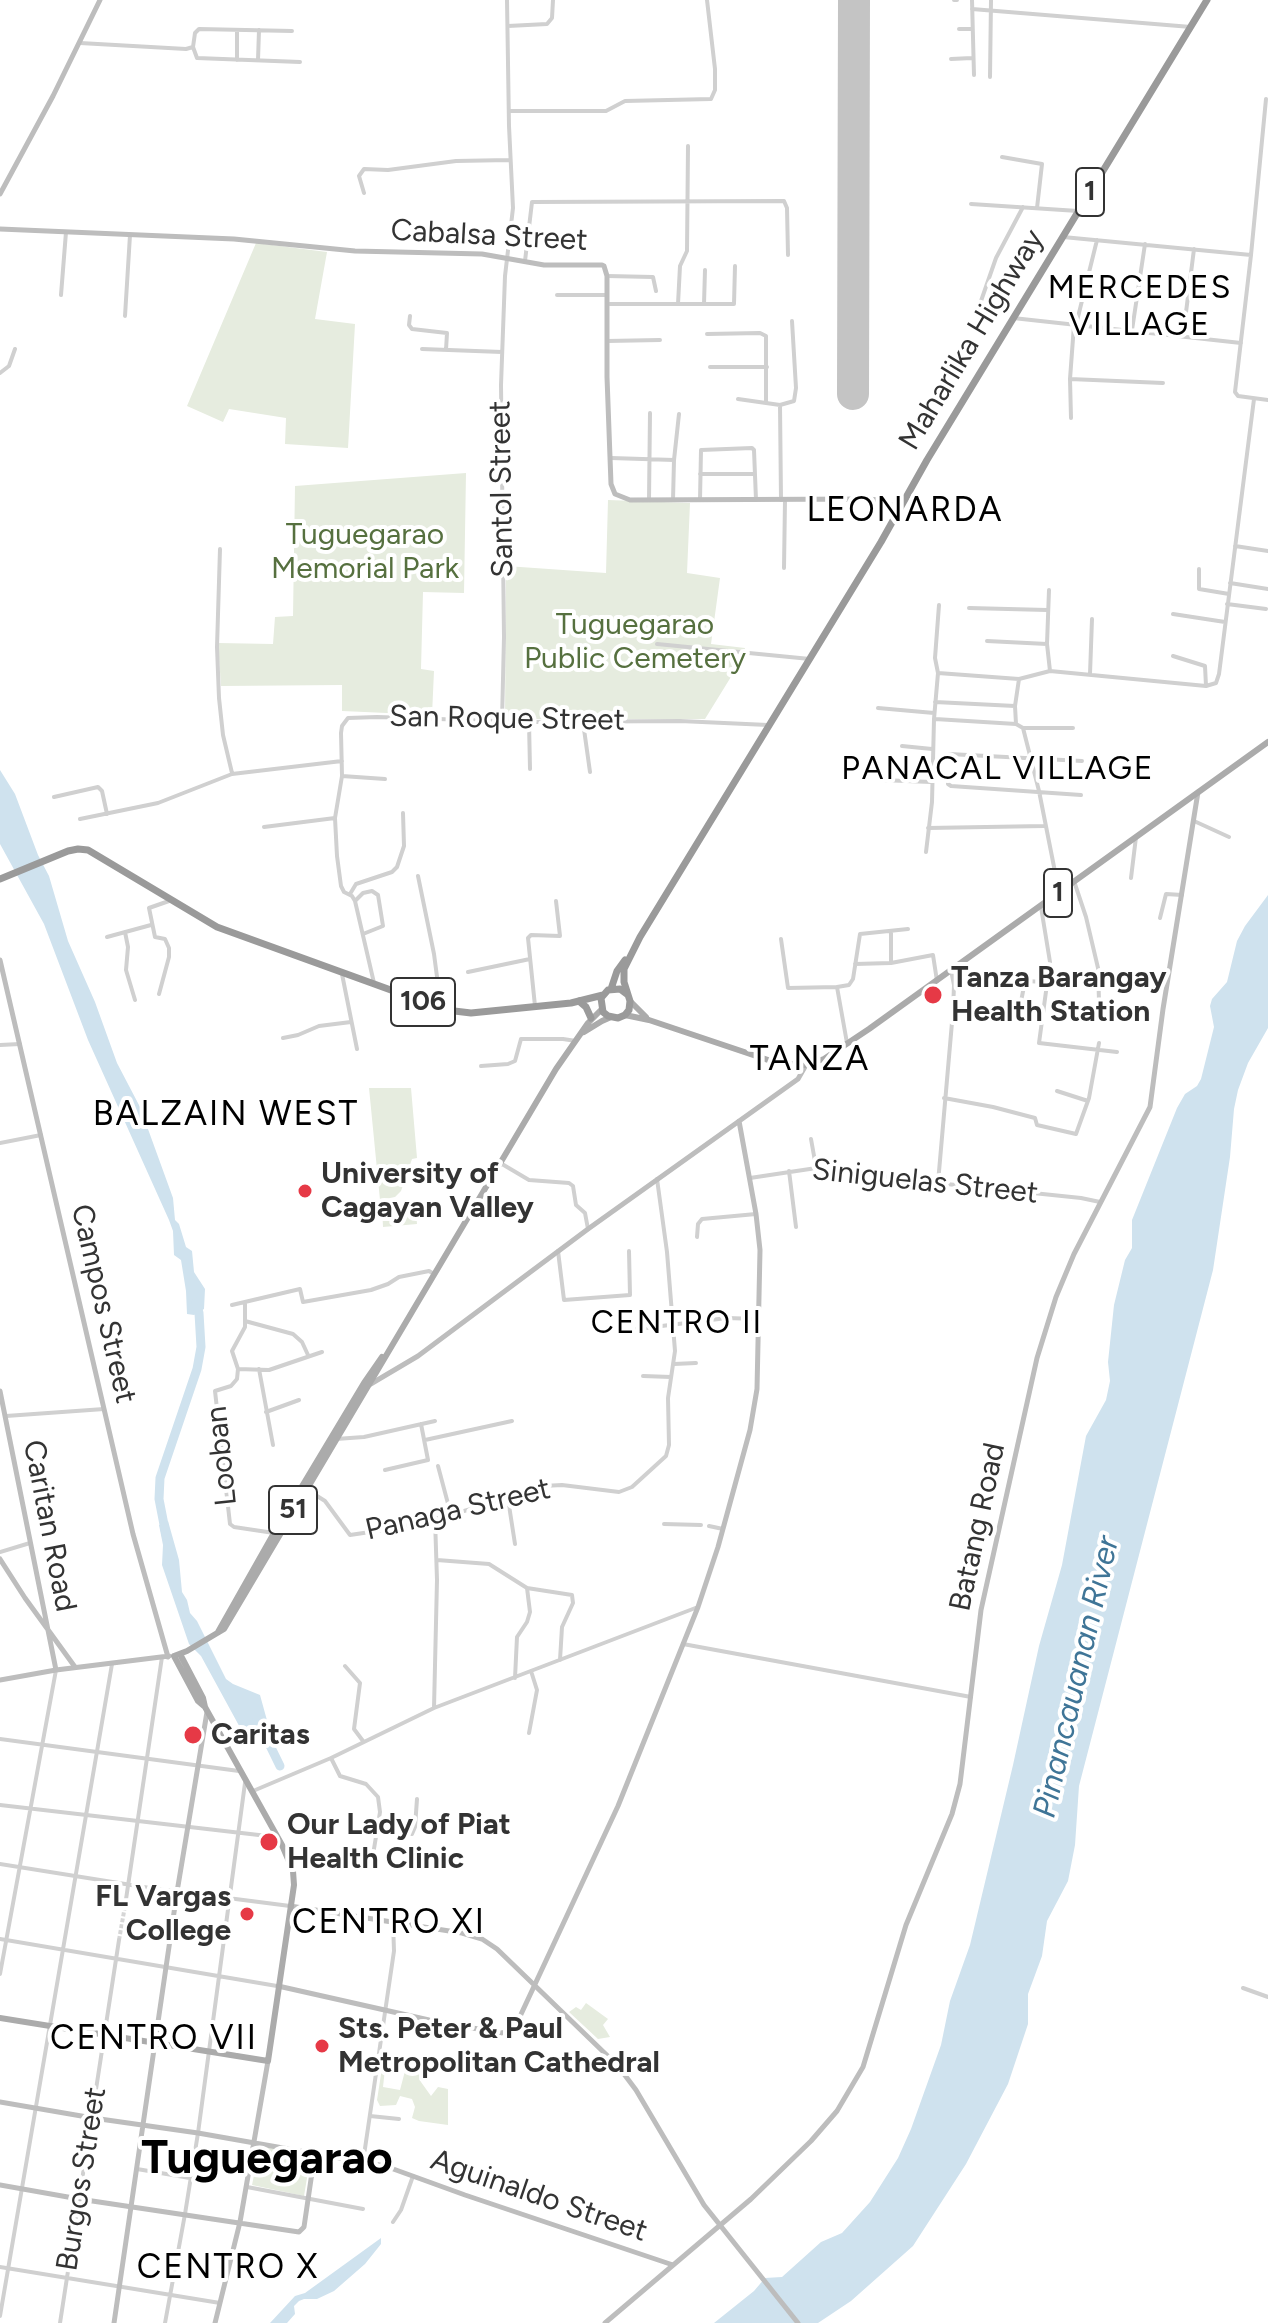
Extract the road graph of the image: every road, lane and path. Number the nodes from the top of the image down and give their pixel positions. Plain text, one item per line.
1 (100, 0) edge
2 (507, 0) edge
3 (553, 0) edge
4 (707, 0) edge
5 (972, 0) edge
6 (991, 0) edge
7 (1207, 0) edge
8 (972, 9) junction
9 (991, 9) junction
10 (508, 26) junction
11 (1191, 27) junction
12 (959, 29) dead end
13 (973, 29) junction
14 (237, 30) junction
15 (259, 30) junction
16 (292, 31) dead end
17 (80, 43) junction
18 (193, 47) junction
19 (973, 58) junction
20 (951, 59) dead end
21 (237, 60) junction
22 (258, 61) junction
23 (300, 62) dead end
24 (974, 75) dead end
25 (990, 77) dead end
26 (1266, 99) dead end
27 (508, 111) junction
28 (1266, 112) edge
29 (688, 146) dead end
30 (1261, 146) junction
31 (1268, 146) edge
32 (1002, 157) dead end
33 (510, 160) junction
34 (1258, 177) junction
35 (1268, 177) edge
36 (364, 193) dead end
37 (0, 194) edge
38 (688, 201) junction
39 (971, 204) dead end
40 (1023, 207) junction
41 (1037, 208) junction
42 (1078, 211) junction
43 (0, 229) edge
44 (66, 232) junction
45 (130, 235) junction
46 (1063, 237) junction
47 (1097, 240) junction
48 (1145, 244) junction
49 (1194, 249) junction
50 (788, 255) dead end
51 (1251, 255) junction
52 (507, 257) junction
53 (525, 261) junction
54 (735, 266) dead end
55 (705, 270) dead end
56 (607, 276) junction
57 (656, 291) dead end
58 (61, 295) dead end
59 (557, 295) dead end
60 (607, 295) junction
61 (981, 301) dead end
62 (607, 304) junction
63 (678, 304) junction
64 (704, 304) junction
65 (125, 316) dead end
66 (410, 316) dead end
67 (1013, 318) junction
68 (792, 321) dead end
69 (1075, 325) junction
70 (1132, 330) junction
71 (707, 334) dead end
72 (1183, 336) junction
73 (660, 340) dead end
74 (606, 341) junction
75 (1241, 343) junction
76 (15, 349) dead end
77 (422, 349) dead end
78 (446, 350) junction
79 (502, 352) junction
80 (710, 367) dead end
81 (767, 367) junction
82 (0, 373) edge
83 (1070, 379) junction
84 (1163, 383) dead end
85 (738, 399) dead end
86 (1254, 399) junction
87 (1268, 400) edge
88 (766, 403) junction
89 (780, 405) junction
90 (650, 413) dead end
91 (679, 414) dead end
92 (1071, 418) dead end
93 (611, 458) junction
94 (649, 459) junction
95 (674, 460) junction
96 (700, 474) junction
97 (755, 474) junction
98 (649, 500) junction
99 (673, 500) junction
100 (700, 500) junction
101 (756, 500) junction
102 (783, 500) junction
103 (899, 508) junction
104 (1235, 546) junction
105 (220, 549) dead end
106 (1268, 551) edge
107 (784, 568) dead end
108 (1199, 569) dead end
109 (1230, 583) junction
110 (1268, 589) edge
111 (1049, 590) dead end
112 (1229, 594) junction
113 (1227, 604) junction
114 (939, 605) dead end
115 (969, 608) dead end
116 (1266, 609) edge
117 (1048, 610) junction
118 (1173, 614) dead end
119 (1092, 619) dead end
120 (1225, 622) junction
121 (987, 641) dead end
122 (657, 644) dead end
123 (1047, 644) junction
124 (1173, 656) dead end
125 (810, 659) junction
126 (1050, 671) junction
127 (938, 673) junction
128 (1090, 674) junction
129 (1019, 679) junction
130 (1206, 686) junction
131 (935, 702) junction
132 (1015, 706) junction
133 (878, 708) dead end
134 (934, 713) junction
135 (934, 719) junction
136 (502, 721) junction
137 (529, 722) junction
138 (583, 722) junction
139 (1016, 724) junction
140 (769, 725) junction
141 (1023, 728) junction
142 (1073, 728) dead end
143 (1268, 742) edge
144 (902, 746) dead end
145 (932, 749) junction
146 (949, 754) dead end
147 (1031, 759) junction
148 (342, 761) junction
149 (1082, 761) dead end
150 (530, 769) dead end
151 (590, 772) dead end
152 (232, 774) junction
153 (342, 776) junction
154 (385, 779) dead end
155 (881, 780) dead end
156 (948, 781) dead end
157 (931, 782) junction
158 (1039, 791) junction
159 (1198, 792) junction
160 (1081, 795) dead end
161 (54, 797) dead end
162 (403, 813) dead end
163 (107, 814) junction
164 (335, 818) junction
165 (80, 819) dead end
166 (1194, 821) junction
167 (1044, 826) junction
168 (264, 827) dead end
169 (928, 828) junction
170 (1136, 837) junction
171 (1229, 837) dead end
172 (926, 852) dead end
173 (418, 876) dead end
174 (2, 878) edge
175 (373, 878) junction
176 (1131, 878) dead end
177 (1074, 881) junction
178 (372, 891) junction
179 (1059, 892) junction
180 (350, 894) junction
181 (1182, 895) junction
182 (172, 901) junction
183 (355, 901) junction
184 (556, 901) dead end
185 (1040, 905) junction
186 (1160, 918) dead end
187 (152, 924) junction
188 (908, 929) dead end
189 (891, 931) junction
190 (125, 932) junction
191 (363, 934) junction
192 (107, 937) dead end
193 (781, 939) dead end
194 (631, 952) junction
195 (530, 959) junction
196 (0, 960) edge
197 (891, 963) junction
198 (855, 964) junction
199 (951, 970) junction
200 (341, 971) junction
201 (468, 972) dead end
202 (937, 981) junction
203 (1046, 982) junction
204 (374, 983) junction
205 (837, 987) junction
206 (611, 989) junction
207 (159, 994) dead end
208 (603, 995) junction
209 (629, 998) junction
210 (135, 1000) dead end
211 (579, 1001) junction
212 (1099, 1001) dead end
213 (535, 1006) junction
214 (1020, 1007) dead end
215 (601, 1008) junction
216 (441, 1009) junction
217 (953, 1011) junction
218 (977, 1014) dead end
219 (625, 1015) junction
220 (611, 1017) junction
221 (591, 1018) junction
222 (649, 1020) junction
223 (351, 1022) junction
224 (581, 1034) junction
225 (283, 1038) dead end
226 (576, 1041) junction
227 (1099, 1043) dead end
228 (20, 1044) junction
229 (847, 1044) junction
230 (0, 1045) edge
231 (357, 1049) dead end
232 (1098, 1051) junction
233 (1117, 1052) dead end
234 (806, 1065) junction
235 (481, 1066) dead end
236 (1057, 1091) dead end
237 (944, 1098) junction
238 (1088, 1101) junction
239 (739, 1121) junction
240 (41, 1135) junction
241 (811, 1139) dead end
242 (0, 1143) edge
243 (502, 1164) junction
244 (816, 1167) junction
245 (789, 1171) junction
246 (750, 1178) junction
247 (657, 1179) junction
248 (938, 1183) junction
249 (1101, 1202) junction
250 (756, 1214) junction
251 (796, 1227) dead end
252 (588, 1229) junction
253 (697, 1237) dead end
254 (558, 1251) junction
255 (629, 1251) dead end
256 (434, 1274) junction
257 (245, 1302) junction
258 (232, 1305) dead end
259 (758, 1319) junction
260 (245, 1321) junction
261 (674, 1325) junction
262 (637, 1329) dead end
263 (322, 1352) dead end
264 (308, 1355) junction
265 (696, 1363) dead end
266 (674, 1364) junction
267 (238, 1369) junction
268 (259, 1369) junction
269 (643, 1376) dead end
270 (671, 1377) junction
271 (367, 1384) junction
272 (0, 1391) edge
273 (299, 1400) dead end
274 (104, 1409) junction
275 (266, 1412) junction
276 (6, 1416) junction
277 (435, 1421) dead end
278 (512, 1421) dead end
279 (421, 1423) junction
280 (336, 1439) junction
281 (425, 1440) junction
282 (273, 1445) dead end
283 (438, 1466) dead end
284 (385, 1470) dead end
285 (306, 1489) junction
286 (508, 1499) junction
287 (451, 1515) junction
288 (435, 1519) junction
289 (664, 1524) dead end
290 (701, 1525) dead end
291 (709, 1526) dead end
292 (723, 1529) junction
293 (274, 1533) junction
294 (30, 1543) junction
295 (515, 1544) dead end
296 (0, 1552) edge
297 (0, 1559) edge
298 (437, 1560) junction
299 (527, 1588) junction
300 (698, 1607) junction
301 (46, 1628) junction
302 (215, 1635) junction
303 (683, 1644) junction
304 (175, 1655) junction
305 (560, 1660) junction
306 (112, 1664) junction
307 (345, 1666) dead end
308 (75, 1668) junction
309 (56, 1670) junction
310 (531, 1671) junction
311 (515, 1678) junction
312 (0, 1680) edge
313 (971, 1697) junction
314 (434, 1708) junction
315 (206, 1709) junction
316 (529, 1733) dead end
317 (0, 1739) edge
318 (363, 1741) junction
319 (42, 1744) junction
320 (98, 1752) junction
321 (331, 1758) junction
322 (146, 1759) junction
323 (198, 1766) junction
324 (240, 1771) junction
325 (246, 1781) junction
326 (251, 1791) junction
327 (417, 1799) dead end
328 (0, 1805) edge
329 (30, 1809) junction
330 (88, 1815) junction
331 (137, 1821) junction
332 (378, 1825) junction
333 (188, 1826) junction
334 (240, 1832) junction
335 (278, 1837) junction
336 (373, 1855) dead end
337 (0, 1864) edge
338 (20, 1868) junction
339 (77, 1877) junction
340 (128, 1885) junction
341 (177, 1892) junction
342 (231, 1899) junction
343 (125, 1906) tunnel mouth
344 (290, 1906) junction
345 (393, 1922) junction
346 (0, 1939) edge
347 (7, 1940) junction
348 (119, 1940) tunnel mouth
349 (64, 1948) junction
350 (117, 1958) junction
351 (166, 1967) junction
352 (0, 1974) edge
353 (220, 1976) junction
354 (534, 1984) junction
355 (278, 1986) junction
356 (1243, 1988) dead end
357 (1268, 1997) edge
358 (385, 2009) junction
359 (0, 2018) edge
360 (50, 2026) junction
361 (104, 2034) junction
362 (155, 2042) junction
363 (209, 2051) junction
364 (268, 2061) junction
365 (0, 2102) edge
366 (37, 2108) junction
367 (370, 2116) junction
368 (93, 2118) junction
369 (399, 2119) dead end
370 (143, 2125) junction
371 (198, 2133) junction
372 (255, 2143) junction
373 (315, 2152) junction
374 (363, 2162) junction
375 (137, 2169) junction
376 (413, 2176) junction
377 (190, 2178) junction
378 (0, 2185) edge
379 (247, 2187) junction
380 (22, 2190) junction
381 (79, 2199) junction
382 (308, 2200) junction
383 (132, 2207) junction
384 (363, 2209) dead end
385 (185, 2214) junction
386 (240, 2222) junction
387 (393, 2222) dead end
388 (719, 2226) junction
389 (674, 2265) junction
390 (0, 2267) edge
391 (8, 2269) junction
392 (67, 2278) junction
393 (120, 2287) junction
394 (170, 2294) junction
395 (220, 2303) junction
396 (0, 2316) edge
397 (60, 2323) edge
398 (114, 2323) edge
399 (165, 2323) edge
400 (215, 2323) edge
401 (605, 2323) edge
402 (798, 2323) edge

1 - 17 street
2 - 10 street, Santol Street
3 - 10 street
4 - 27 street
5 - 8 street
6 - 9 street
7 - 11 highway, Maharlika Highway / 1
8 - 9 street
8 - 13 street
9 - 11 street
9 - 25 street
10 - 27 street, Santol Street
11 - 42 highway, Maharlika Highway / 1
12 - 13 street
13 - 19 street
14 - 15 street
14 - 18 street
14 - 21 street
15 - 16 street
15 - 22 street
17 - 18 street
17 - 37 street
18 - 21 street
19 - 20 street
19 - 24 street
21 - 22 street
22 - 23 street
26 - 28 street
27 - 33 street, Santol Street
28 - 30 street
29 - 38 street
30 - 31 street
30 - 34 street
32 - 41 street
33 - 36 street
33 - 52 street, Santol Street
34 - 35 street
34 - 51 street
38 - 50 street
38 - 53 street
38 - 63 street
39 - 40 street
40 - 41 street
40 - 61 street
41 - 42 street
42 - 46 highway, Maharlika Highway / 1
43 - 44 street, Cabalsa Street
44 - 45 street, Cabalsa Street
44 - 58 street
45 - 52 street, Cabalsa Street
45 - 65 street
46 - 47 street
46 - 67 highway, Maharlika Highway / 1
47 - 48 street
47 - 69 street
48 - 49 street
48 - 70 street
49 - 51 street
49 - 72 street
51 - 75 street
52 - 53 street, Cabalsa Street
52 - 79 street, Santol Street
53 - 56 street, Cabalsa Street
54 - 64 street
55 - 64 street
56 - 57 street
56 - 60 street, Cabalsa Street
59 - 60 street
60 - 62 street, Cabalsa Street
62 - 63 street
62 - 74 street, Cabalsa Street
63 - 64 street
66 - 78 street
67 - 69 street
67 - 103 highway, Maharlika Highway / 1
68 - 89 street
69 - 70 street
69 - 83 street
70 - 72 street
71 - 81 street
72 - 75 street
73 - 74 street
74 - 93 street, Cabalsa Street
75 - 86 street
76 - 82 street
77 - 78 street
78 - 79 street
79 - 136 street, Santol Street
80 - 81 street
81 - 88 street
83 - 84 street
83 - 92 street
85 - 88 street
86 - 87 street
86 - 104 street
88 - 89 street
89 - 102 street
90 - 94 street
91 - 95 street
93 - 94 street
93 - 98 street, Cabalsa Street
94 - 95 street
94 - 98 street
95 - 99 street
96 - 97 street
96 - 97 street
96 - 100 street
97 - 101 street
98 - 99 street, Cabalsa Street
99 - 100 street, Cabalsa Street
100 - 101 street, Cabalsa Street
101 - 102 street, Cabalsa Street
102 - 103 street, Cabalsa Street
102 - 107 street
103 - 125 highway, Maharlika Highway / 1
104 - 106 street
104 - 109 street
105 - 152 street
108 - 112 street
109 - 110 street
109 - 112 street
111 - 117 street
112 - 113 street
113 - 116 street
113 - 120 street
114 - 127 street
115 - 117 street
117 - 123 street
118 - 120 street
119 - 128 street
120 - 130 street
121 - 123 street
122 - 125 street
123 - 126 street
124 - 130 street
125 - 140 highway, Maharlika Highway / 1
126 - 128 street
126 - 129 street
127 - 129 street
127 - 131 street
128 - 130 street
129 - 132 street
131 - 132 street
131 - 134 street
132 - 139 street
133 - 134 street
134 - 135 street
135 - 139 street
135 - 145 street
136 - 137 street, San Roque Street
136 - 148 street, San Roque Street
137 - 138 street, San Roque Street
137 - 150 street
138 - 140 street, San Roque Street
138 - 151 street
139 - 141 street
140 - 194 highway, Maharlika Highway / 1
141 - 142 street
141 - 147 street
143 - 159 main road, 1
144 - 145 street
145 - 157 street
146 - 147 street
147 - 149 street
147 - 158 street
148 - 152 street
148 - 153 street, San Roque Street
152 - 163 street
153 - 154 street
153 - 164 street, San Roque Street
155 - 157 street
156 - 158 street
157 - 169 street
158 - 160 street
158 - 167 street
159 - 166 street, Batang Road
159 - 170 main road, 1
161 - 163 street
162 - 175 street
163 - 165 street
164 - 168 street
164 - 180 street, San Roque Street
166 - 171 street
166 - 181 street, Batang Road
167 - 169 street
167 - 179 street
169 - 172 street
170 - 176 street
170 - 177 main road, 1
173 - 216 street
174 - 182 highway, 106
175 - 178 street
175 - 180 street
177 - 179 main road, 1
177 - 212 street
178 - 183 street
178 - 191 street
179 - 185 main road, 1
180 - 183 street, San Roque Street
181 - 186 street
181 - 249 street, Batang Road
182 - 187 street
182 - 200 highway, 106
183 - 191 street
184 - 195 street
185 - 199 main road, 1
185 - 203 street
187 - 190 street
187 - 207 street
188 - 189 street
189 - 197 street
189 - 198 street
190 - 192 street
190 - 210 street
191 - 204 street
193 - 205 street
194 - 206 highway, Maharlika Highway / 1
194 - 209 highway, Maharlika Highway / 1
195 - 201 street
195 - 213 street
196 - 228 street, Campos Street
197 - 198 street
197 - 202 street
198 - 205 street
199 - 202 main road, 1
199 - 217 street
200 - 204 highway, 106
200 - 223 street
202 - 229 main road, 1
203 - 214 street
203 - 232 street
204 - 216 highway, 106
205 - 229 street
206 - 208 highway, 1
206 - 209 highway
208 - 211 highway, 106
208 - 215 highway
209 - 219 highway, 1
209 - 222 main road
211 - 213 highway, 106
211 - 215 highway, 106
211 - 221 highway
213 - 216 highway, 106
215 - 220 highway
215 - 221 main road, 51
217 - 218 street
217 - 237 street
219 - 220 highway
219 - 222 main road
220 - 224 main road, 51
221 - 224 main road, 51
222 - 234 main road
223 - 225 street
223 - 231 street
224 - 226 main road, 51
226 - 235 street
226 - 243 main road, 51
227 - 232 street
228 - 230 street
228 - 240 street, Campos Street
229 - 234 main road, 1
232 - 233 street
232 - 238 street
234 - 239 street
236 - 238 street
237 - 238 street
237 - 248 street
239 - 246 street
239 - 247 street
240 - 242 street
240 - 274 street, Campos Street
241 - 244 street
243 - 252 street
243 - 256 main road, 51
244 - 245 street, Siniguelas Street
244 - 248 street, Siniguelas Street
245 - 246 street, Siniguelas Street
245 - 251 street
246 - 250 street
247 - 252 street
247 - 261 street
248 - 249 street, Siniguelas Street
249 - 313 street, Batang Road
250 - 253 street
250 - 259 street
252 - 254 street
254 - 255 street
254 - 271 street
256 - 257 street
256 - 271 main road, 51
257 - 258 street
257 - 260 street
259 - 261 street
259 - 292 street
260 - 264 street
260 - 267 street
261 - 262 street
261 - 266 street
263 - 264 street
264 - 268 street
265 - 266 street
266 - 270 street
267 - 268 street
267 - 293 street, Looban
268 - 275 street
269 - 270 street
270 - 286 street, Panaga Street
271 - 280 main road, 51
271 - 293 main road, 51
272 - 276 street, Caritan Road
273 - 275 street
274 - 276 street
274 - 304 street, Campos Street
275 - 282 street
276 - 294 street, Caritan Road
277 - 279 street
278 - 281 street
279 - 280 street
279 - 281 street
280 - 285 main road, 51
281 - 284 street
283 - 287 street
285 - 288 street, Panaga Street
285 - 302 main road, 51
286 - 287 street, Panaga Street
286 - 295 street
287 - 288 street, Panaga Street
288 - 298 street
289 - 290 street
291 - 292 street
292 - 300 street
293 - 302 main road, 51
294 - 296 street
294 - 301 street, Caritan Road
297 - 301 street
298 - 299 street
298 - 314 street
299 - 305 street
299 - 311 street
300 - 303 street
300 - 305 street
301 - 308 street
301 - 309 street, Caritan Road
302 - 304 main road, 51
303 - 313 street
303 - 354 street
304 - 306 street
304 - 315 main road
304 - 322 street
305 - 310 street
306 - 308 street
306 - 320 street
307 - 318 street
308 - 309 street
309 - 312 street
309 - 319 street
310 - 311 street
310 - 316 street
311 - 314 street
313 - 388 street, Batang Road
314 - 318 street
315 - 323 street
315 - 324 main road
317 - 319 street
318 - 321 street
319 - 320 street
319 - 329 street
320 - 322 street
320 - 330 street
321 - 326 street
321 - 332 street
322 - 323 street
322 - 331 street
323 - 324 street
323 - 333 street
324 - 325 main road
325 - 326 main road
325 - 334 street
326 - 335 main road
327 - 332 street
328 - 329 street
329 - 330 street
329 - 338 street
330 - 331 street
330 - 339 street
331 - 333 street
331 - 340 street
332 - 336 street
333 - 334 street
333 - 341 street
334 - 335 street
334 - 342 street
335 - 344 main road
337 - 338 street
338 - 339 street
338 - 347 street
339 - 340 street
339 - 349 street
340 - 341 street
340 - 343 street
341 - 342 street
341 - 351 street
342 - 344 street
342 - 353 street
344 - 345 street
344 - 355 main road
345 - 354 street
345 - 358 street
346 - 347 street
347 - 349 street
347 - 352 street
348 - 350 street, Burgos Street
349 - 350 street
349 - 360 street
350 - 351 street
350 - 361 street, Burgos Street
351 - 353 street
351 - 362 street
353 - 355 street
353 - 363 street
354 - 358 street
354 - 388 street
355 - 358 street
355 - 364 main road
356 - 357 street
358 - 367 street
359 - 360 main road
360 - 361 main road
360 - 366 street
361 - 362 main road
361 - 368 street, Burgos Street
362 - 363 main road
362 - 370 street
363 - 364 main road
363 - 371 street
364 - 372 street
365 - 366 street, Aguinaldo Street
366 - 368 street, Aguinaldo Street
366 - 380 street
367 - 369 street
367 - 374 street
368 - 370 street, Aguinaldo Street
368 - 381 street, Burgos Street
370 - 371 street, Aguinaldo Street
370 - 375 street
371 - 372 street, Aguinaldo Street
371 - 377 street
372 - 373 street, Aguinaldo Street
372 - 379 street
373 - 374 street, Aguinaldo Street
373 - 382 street
374 - 376 street, Aguinaldo Street
375 - 377 street
375 - 383 street
376 - 387 street
376 - 389 street, Aguinaldo Street
377 - 385 street
378 - 380 street
379 - 382 street
379 - 386 street
380 - 381 street
380 - 391 street
381 - 383 street
381 - 392 street, Burgos Street
382 - 384 street
382 - 386 street
383 - 385 street
383 - 393 street
385 - 386 street
385 - 394 street
386 - 395 street
388 - 389 street, Aguinaldo Street
388 - 402 street
389 - 401 street
390 - 391 street
391 - 392 street
391 - 396 street
392 - 393 street
392 - 397 street, Burgos Street
393 - 394 street
393 - 398 street
394 - 395 street
394 - 399 street
395 - 400 street

